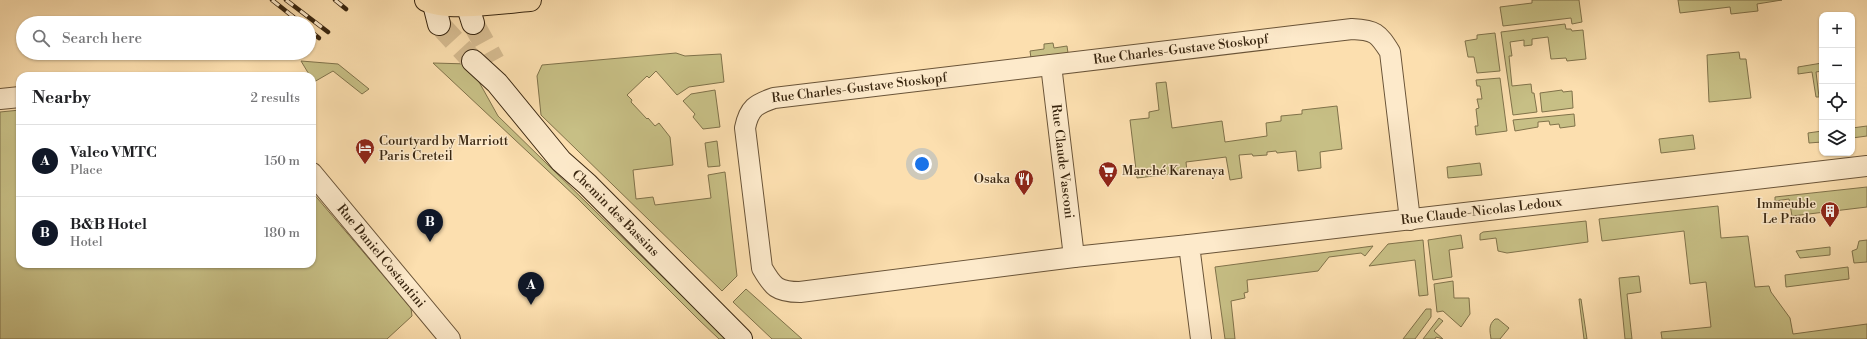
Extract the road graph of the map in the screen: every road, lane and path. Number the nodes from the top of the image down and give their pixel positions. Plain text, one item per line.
1 (530, 0) edge
2 (434, 7) edge
3 (468, 9) edge
4 (483, 61) tunnel mouth
5 (1051, 65) junction
6 (16, 97) edge
7 (0, 99) edge
8 (1867, 166) edge
9 (316, 178) edge
10 (1410, 220) junction
11 (1189, 245) junction
12 (1074, 257) junction
13 (450, 339) edge
14 (741, 339) edge
15 (1201, 339) edge

1 - 3 main road
2 - 3 main road
4 - 14 main road, Chemin des Bassins
5 - 10 street, Rue Charles-Gustave Stoskopf
5 - 12 street, Rue Claude Vasconi
5 - 12 street, Rue Charles-Gustave Stoskopf
6 - 7 street
8 - 10 street, Rue Claude-Nicolas Ledoux
9 - 13 street, Rue Daniel Costantini
10 - 11 street, Rue Claude-Nicolas Ledoux
11 - 12 street, Rue Charles-Gustave Stoskopf
11 - 15 street

